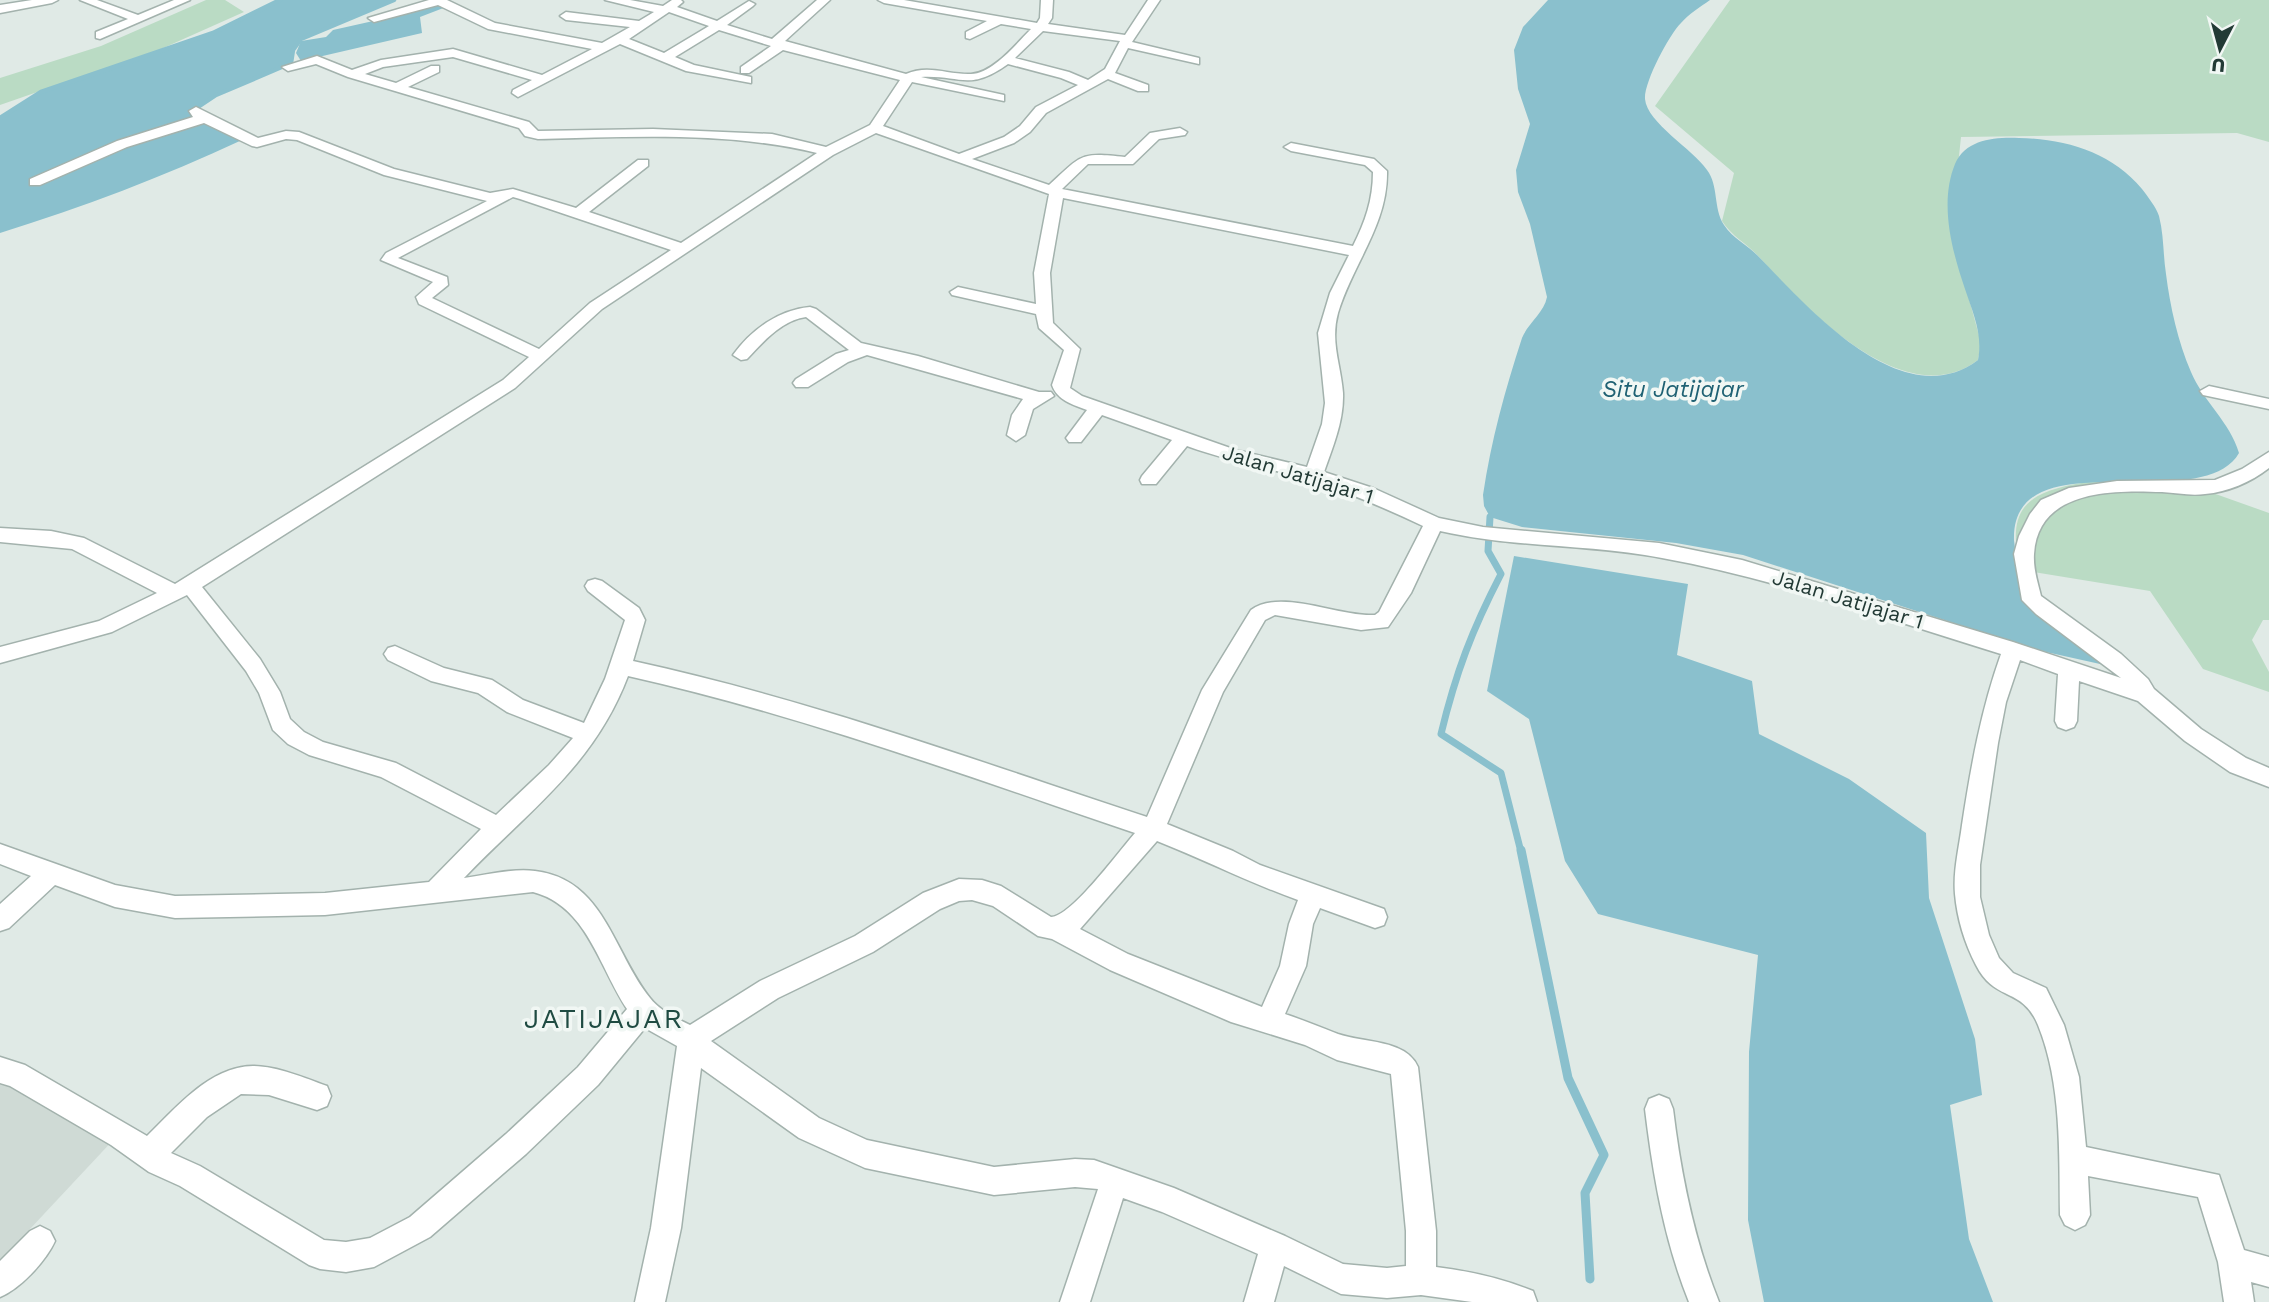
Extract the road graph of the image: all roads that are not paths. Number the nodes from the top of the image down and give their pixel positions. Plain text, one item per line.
1 (52, 0) edge
2 (86, 0) edge
3 (184, 0) edge
4 (611, 0) edge
5 (679, 0) edge
6 (824, 0) edge
7 (884, 0) edge
8 (1047, 0) edge
9 (1154, 0) edge
10 (438, 1) edge
11 (749, 4) dead end
12 (0, 9) edge
13 (666, 9) junction
14 (566, 16) dead end
15 (374, 18) dead end
16 (139, 19) junction
17 (999, 20) junction
18 (641, 25) junction
19 (720, 25) junction
20 (1040, 27) junction
21 (100, 35) dead end
22 (970, 36) dead end
23 (619, 39) junction
24 (1127, 42) junction
25 (779, 43) junction
26 (603, 47) junction
27 (663, 59) junction
28 (1006, 60) junction
29 (1195, 61) dead end
30 (288, 67) dead end
31 (435, 69) dead end
32 (352, 74) junction
33 (1107, 74) junction
34 (909, 77) junction
35 (541, 79) junction
36 (1088, 85) junction
37 (397, 87) junction
38 (1143, 88) dead end
39 (518, 93) dead end
40 (999, 98) dead end
41 (875, 128) junction
42 (1180, 132) dead end
43 (1291, 147) dead end
44 (828, 152) junction
45 (958, 159) junction
46 (643, 163) dead end
47 (35, 182) dead end
48 (1055, 191) junction
49 (513, 193) junction
50 (580, 212) junction
51 (681, 248) junction
52 (1358, 252) junction
53 (958, 292) dead end
54 (1045, 311) junction
55 (865, 350) junction
56 (741, 355) dead end
57 (541, 356) junction
58 (802, 383) dead end
59 (2209, 391) dead end
60 (1068, 396) junction
61 (1036, 397) junction
62 (2269, 404) edge
63 (1098, 408) junction
64 (1016, 435) dead end
65 (1075, 438) dead end
66 (1183, 439) junction
67 (2269, 458) edge
68 (1314, 475) junction
69 (1149, 480) dead end
70 (1434, 523) junction
71 (0, 535) edge
72 (595, 586) dead end
73 (183, 589) junction
74 (2013, 650) junction
75 (395, 654) dead end
76 (0, 655) edge
77 (622, 667) junction
78 (2070, 669) junction
79 (2146, 695) junction
80 (2066, 721) dead end
81 (589, 734) junction
82 (2269, 778) edge
83 (498, 827) junction
84 (1153, 829) junction
85 (0, 854) edge
86 (50, 874) junction
87 (435, 892) junction
88 (1313, 894) junction
89 (1375, 917) dead end
90 (0, 920) edge
91 (1058, 930) junction
92 (643, 1010) junction
93 (1268, 1023) junction
94 (691, 1040) junction
95 (0, 1070) edge
96 (317, 1096) dead end
97 (1659, 1109) dead end
98 (148, 1155) junction
99 (2073, 1159) junction
100 (1115, 1180) junction
101 (2075, 1214) dead end
102 (40, 1241) dead end
103 (1275, 1246) junction
104 (2232, 1262) junction
105 (2269, 1272) edge
106 (1421, 1280) junction
107 (0, 1282) edge
108 (650, 1302) edge
109 (1075, 1302) edge
110 (1259, 1302) edge
111 (1522, 1302) edge
112 (1704, 1302) edge
113 (2239, 1302) edge

1 - 12 street
2 - 16 street
3 - 16 street
4 - 13 street
5 - 13 street
6 - 25 street
7 - 17 street
8 - 20 street
9 - 24 street
10 - 15 street
10 - 26 street
11 - 19 street
13 - 18 street
13 - 19 street
14 - 18 street
16 - 21 street
17 - 20 street
17 - 22 street
18 - 23 street
19 - 25 street
19 - 27 street
20 - 24 street
20 - 28 street
23 - 26 street
23 - 27 street
24 - 29 street
24 - 33 street
25 - 27 street
25 - 34 street
26 - 35 street
28 - 34 street
28 - 36 street
30 - 32 street
31 - 37 street
32 - 35 street
32 - 37 street
33 - 36 street
33 - 38 street
34 - 40 street
34 - 41 street
35 - 39 street
36 - 45 street
37 - 44 street
41 - 44 street
41 - 45 street
42 - 48 street
43 - 52 street
44 - 51 street
45 - 48 street
46 - 50 street
47 - 49 street
48 - 52 street
48 - 54 street
49 - 50 street
49 - 57 street
50 - 51 street
51 - 57 street
52 - 68 street
53 - 54 street
54 - 60 street
55 - 56 street
55 - 58 street
55 - 61 street
57 - 73 street
59 - 62 street
60 - 61 street
60 - 63 street, Jalan Jatijajar 1
61 - 64 street
63 - 65 street
63 - 66 street, Jalan Jatijajar 1
66 - 68 street, Jalan Jatijajar 1
66 - 69 street
67 - 79 street
68 - 70 street, Jalan Jatijajar 1
70 - 74 street, Jalan Jatijajar 1
70 - 84 street
71 - 73 street
72 - 77 street
73 - 76 street
73 - 83 street
74 - 78 street, Jalan Jatijajar 1
74 - 99 street
75 - 81 street
77 - 81 street
77 - 84 street
78 - 79 street, Jalan Jatijajar 1
78 - 80 street
79 - 82 street, Jalan Jatijajar 1
81 - 83 street
83 - 87 street
84 - 88 street
84 - 91 street
85 - 86 street
86 - 87 street
86 - 90 street
87 - 92 street
88 - 89 street
88 - 93 street
91 - 93 street
91 - 94 street
92 - 94 street
92 - 98 street
93 - 106 street
94 - 100 street
94 - 108 street
95 - 98 street
96 - 98 street
97 - 112 street
99 - 101 street
99 - 104 street
100 - 103 street
100 - 109 street
102 - 107 street
103 - 106 street
103 - 110 street
104 - 105 street
104 - 113 street
106 - 111 street

